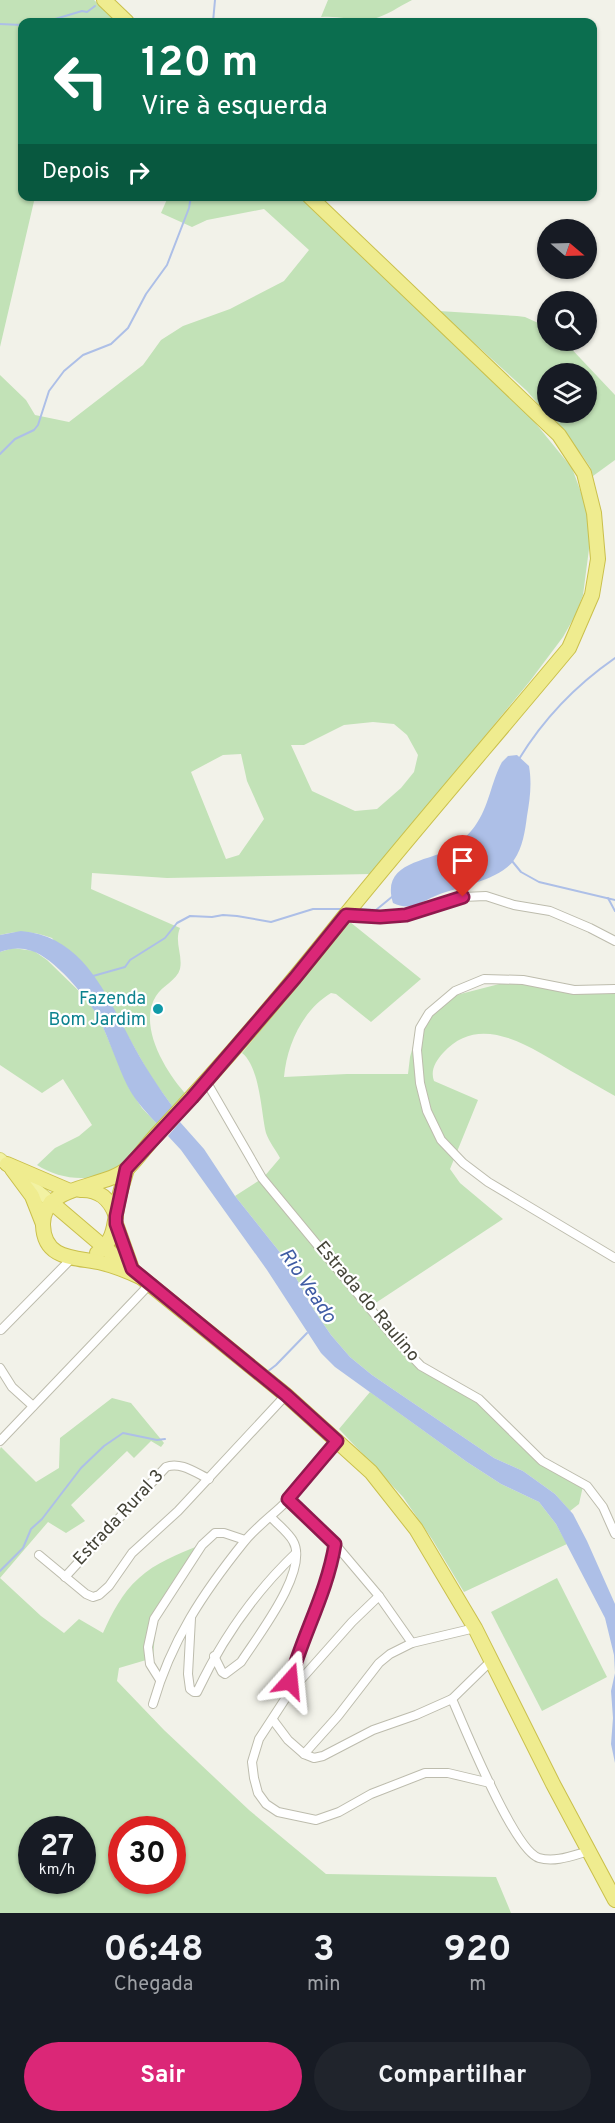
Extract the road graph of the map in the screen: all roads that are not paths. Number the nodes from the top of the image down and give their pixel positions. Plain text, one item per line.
1 (104, 0) edge
2 (123, 18) edge
3 (314, 201) edge
4 (346, 915) junction
5 (615, 941) edge
6 (615, 989) edge
7 (206, 1081) junction
8 (6, 1164) edge
9 (126, 1169) junction
10 (73, 1191) junction
11 (51, 1202) junction
12 (116, 1220) junction
13 (43, 1225) junction
14 (105, 1248) junction
15 (615, 1258) edge
16 (73, 1259) junction
17 (140, 1277) junction
18 (1, 1330) edge
19 (0, 1368) edge
20 (286, 1395) junction
21 (33, 1406) junction
22 (0, 1426) edge
23 (8, 1432) junction
24 (0, 1441) edge
25 (337, 1441) junction
26 (209, 1479) junction
27 (288, 1499) junction
28 (271, 1517) junction
29 (615, 1534) edge
30 (245, 1540) junction
31 (335, 1544) junction
32 (296, 1553) junction
33 (39, 1555) dead end
34 (65, 1577) junction
35 (379, 1596) junction
36 (191, 1614) junction
37 (475, 1628) junction
38 (412, 1644) junction
39 (214, 1656) junction
40 (492, 1660) junction
41 (160, 1680) junction
42 (289, 1693) junction
43 (452, 1699) junction
44 (153, 1704) dead end
45 (273, 1720) junction
46 (304, 1754) junction
47 (490, 1784) junction
48 (589, 1851) junction
49 (615, 1900) edge

1 - 2 highway
3 - 4 highway
4 - 5 street
4 - 7 highway
6 - 15 street
7 - 9 highway
7 - 29 street, Estrada do Raulino
8 - 10 highway
8 - 11 main road
8 - 13 highway
9 - 10 highway
9 - 12 highway
10 - 11 highway
10 - 12 highway
11 - 13 highway
11 - 14 highway
12 - 14 highway
12 - 17 highway
13 - 16 highway
14 - 16 highway
14 - 17 highway
16 - 17 highway
16 - 18 street
17 - 20 highway
17 - 21 street
19 - 21 street
20 - 25 highway
20 - 26 street, Estrada Rural 3
21 - 23 street
22 - 23 street
23 - 24 street
25 - 27 street
25 - 37 highway
26 - 34 street, Estrada Rural 3
26 - 34 street, Estrada Rural 3
27 - 28 street
27 - 31 street
28 - 30 street
28 - 32 street
30 - 36 street
30 - 41 street
31 - 35 street
31 - 42 street
32 - 39 street
32 - 39 street
33 - 34 street, Estrada Rural 3
35 - 38 street
35 - 42 street
36 - 39 street
36 - 41 street
37 - 38 street
37 - 40 highway
38 - 46 street
40 - 43 street
40 - 48 highway
41 - 44 street
42 - 45 street
43 - 46 street
43 - 47 street
45 - 46 street
45 - 47 street
47 - 48 street
48 - 49 highway

